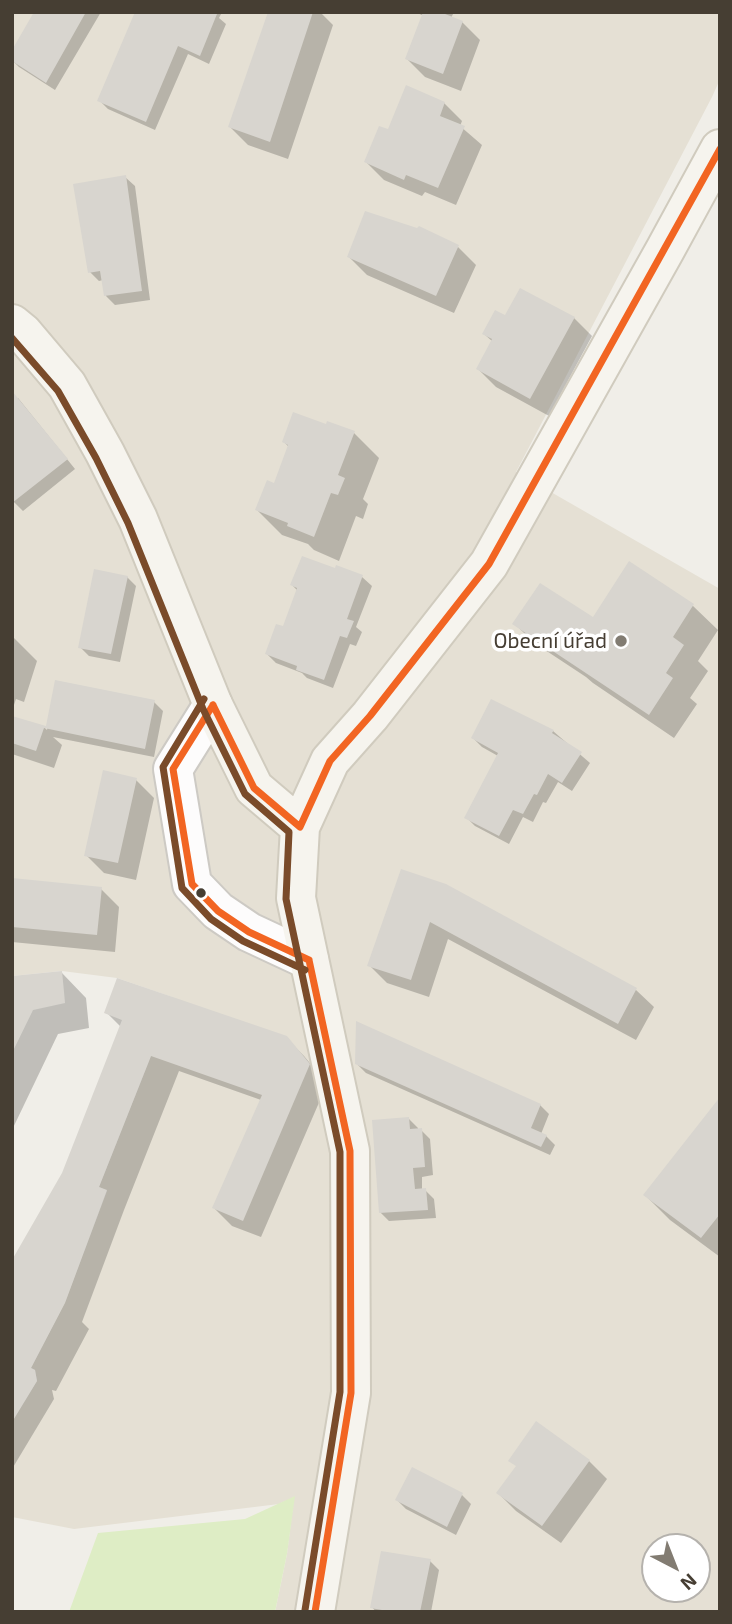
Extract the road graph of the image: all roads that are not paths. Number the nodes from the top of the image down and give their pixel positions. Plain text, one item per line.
1 (720, 149) edge
2 (12, 324) edge
3 (213, 705) junction
4 (300, 827) junction
5 (309, 960) junction
6 (315, 1612) edge

1 - 4 street
2 - 3 street
3 - 4 street
3 - 5 street
4 - 5 street
5 - 6 street

